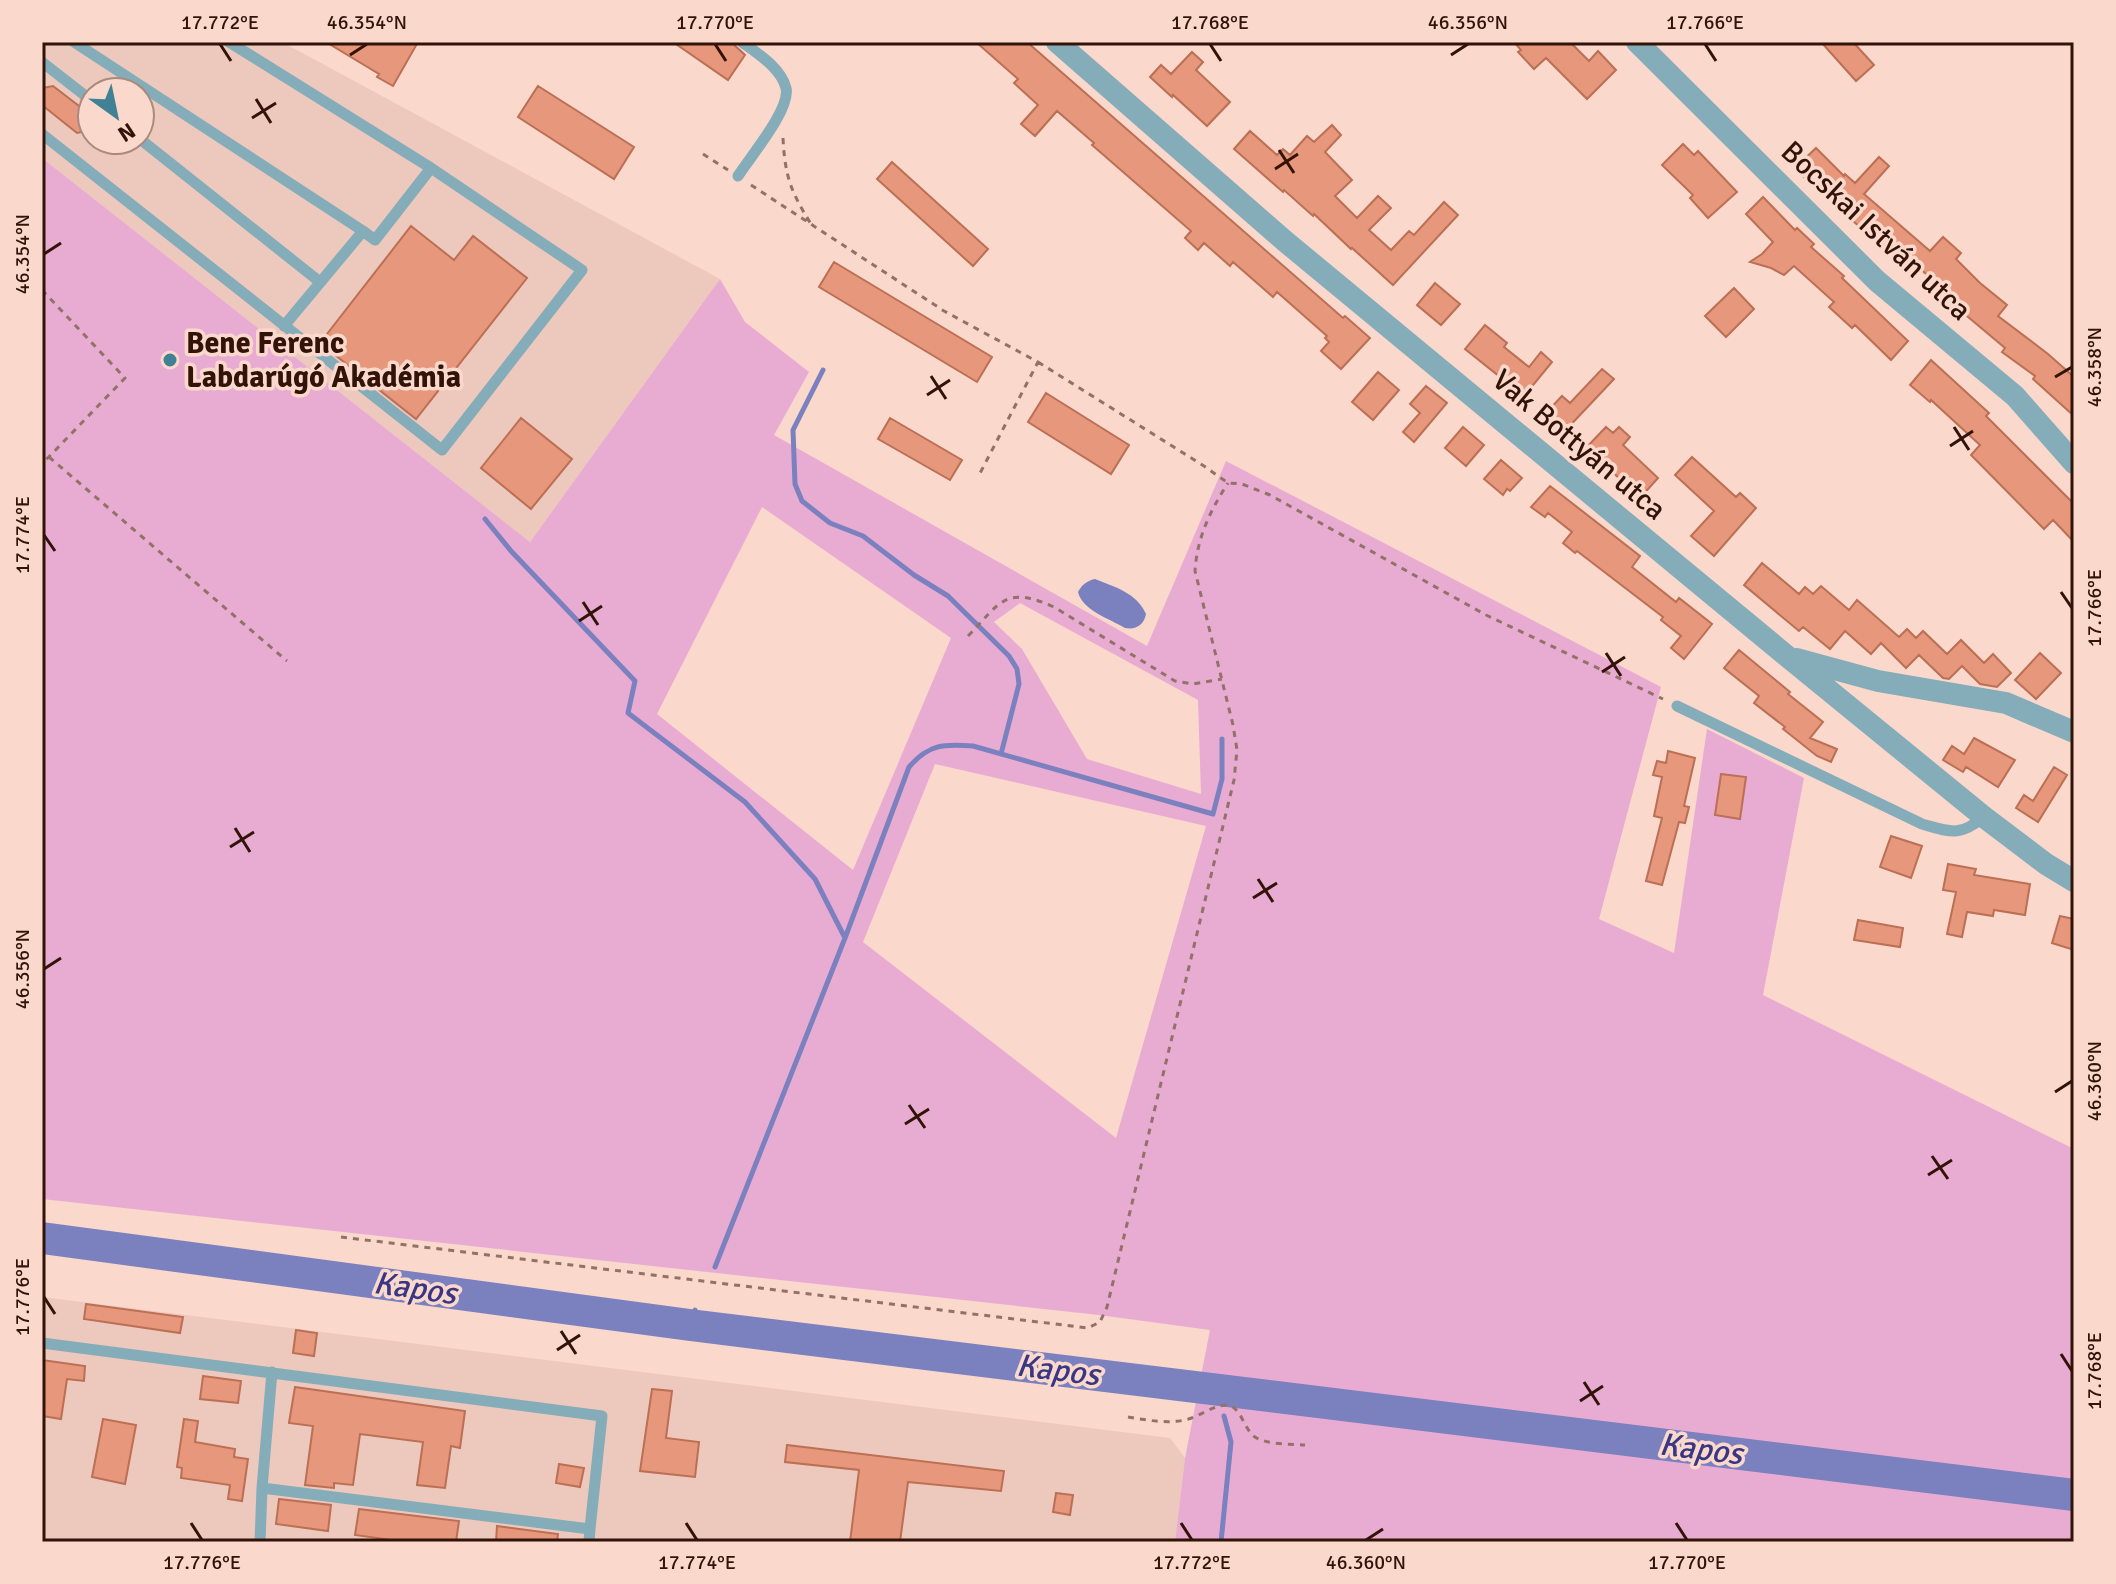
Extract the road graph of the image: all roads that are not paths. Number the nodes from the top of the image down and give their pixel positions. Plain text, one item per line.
1 (74, 42) edge
2 (229, 42) edge
3 (742, 42) edge
4 (1057, 42) edge
5 (1637, 42) edge
6 (42, 62) edge
7 (76, 89) edge
8 (42, 134) edge
9 (156, 152) edge
10 (431, 168) junction
11 (738, 176) road end
12 (363, 231) junction
13 (320, 282) junction
14 (284, 326) junction
15 (2074, 463) edge
16 (1788, 657) junction
17 (1677, 706) road end
18 (2074, 732) edge
19 (1984, 817) junction
20 (2074, 881) edge
21 (42, 1343) edge
22 (272, 1372) junction
23 (262, 1488) junction
24 (590, 1529) junction
25 (260, 1542) edge
26 (589, 1542) edge

1 - 12 lane
2 - 10 lane
3 - 11 lane
4 - 16 street, Vak Bottyán utca
5 - 15 street, Bocskai István utca
6 - 7 lane
8 - 14 lane
9 - 13 lane
10 - 12 lane
10 - 14 lane
12 - 13 lane
13 - 14 lane
16 - 18 street
16 - 19 street, Vak Bottyán utca
17 - 19 lane
19 - 20 street, Vak Bottyán utca
21 - 22 lane
22 - 23 lane
22 - 24 lane
23 - 24 lane
23 - 25 lane
24 - 26 lane

